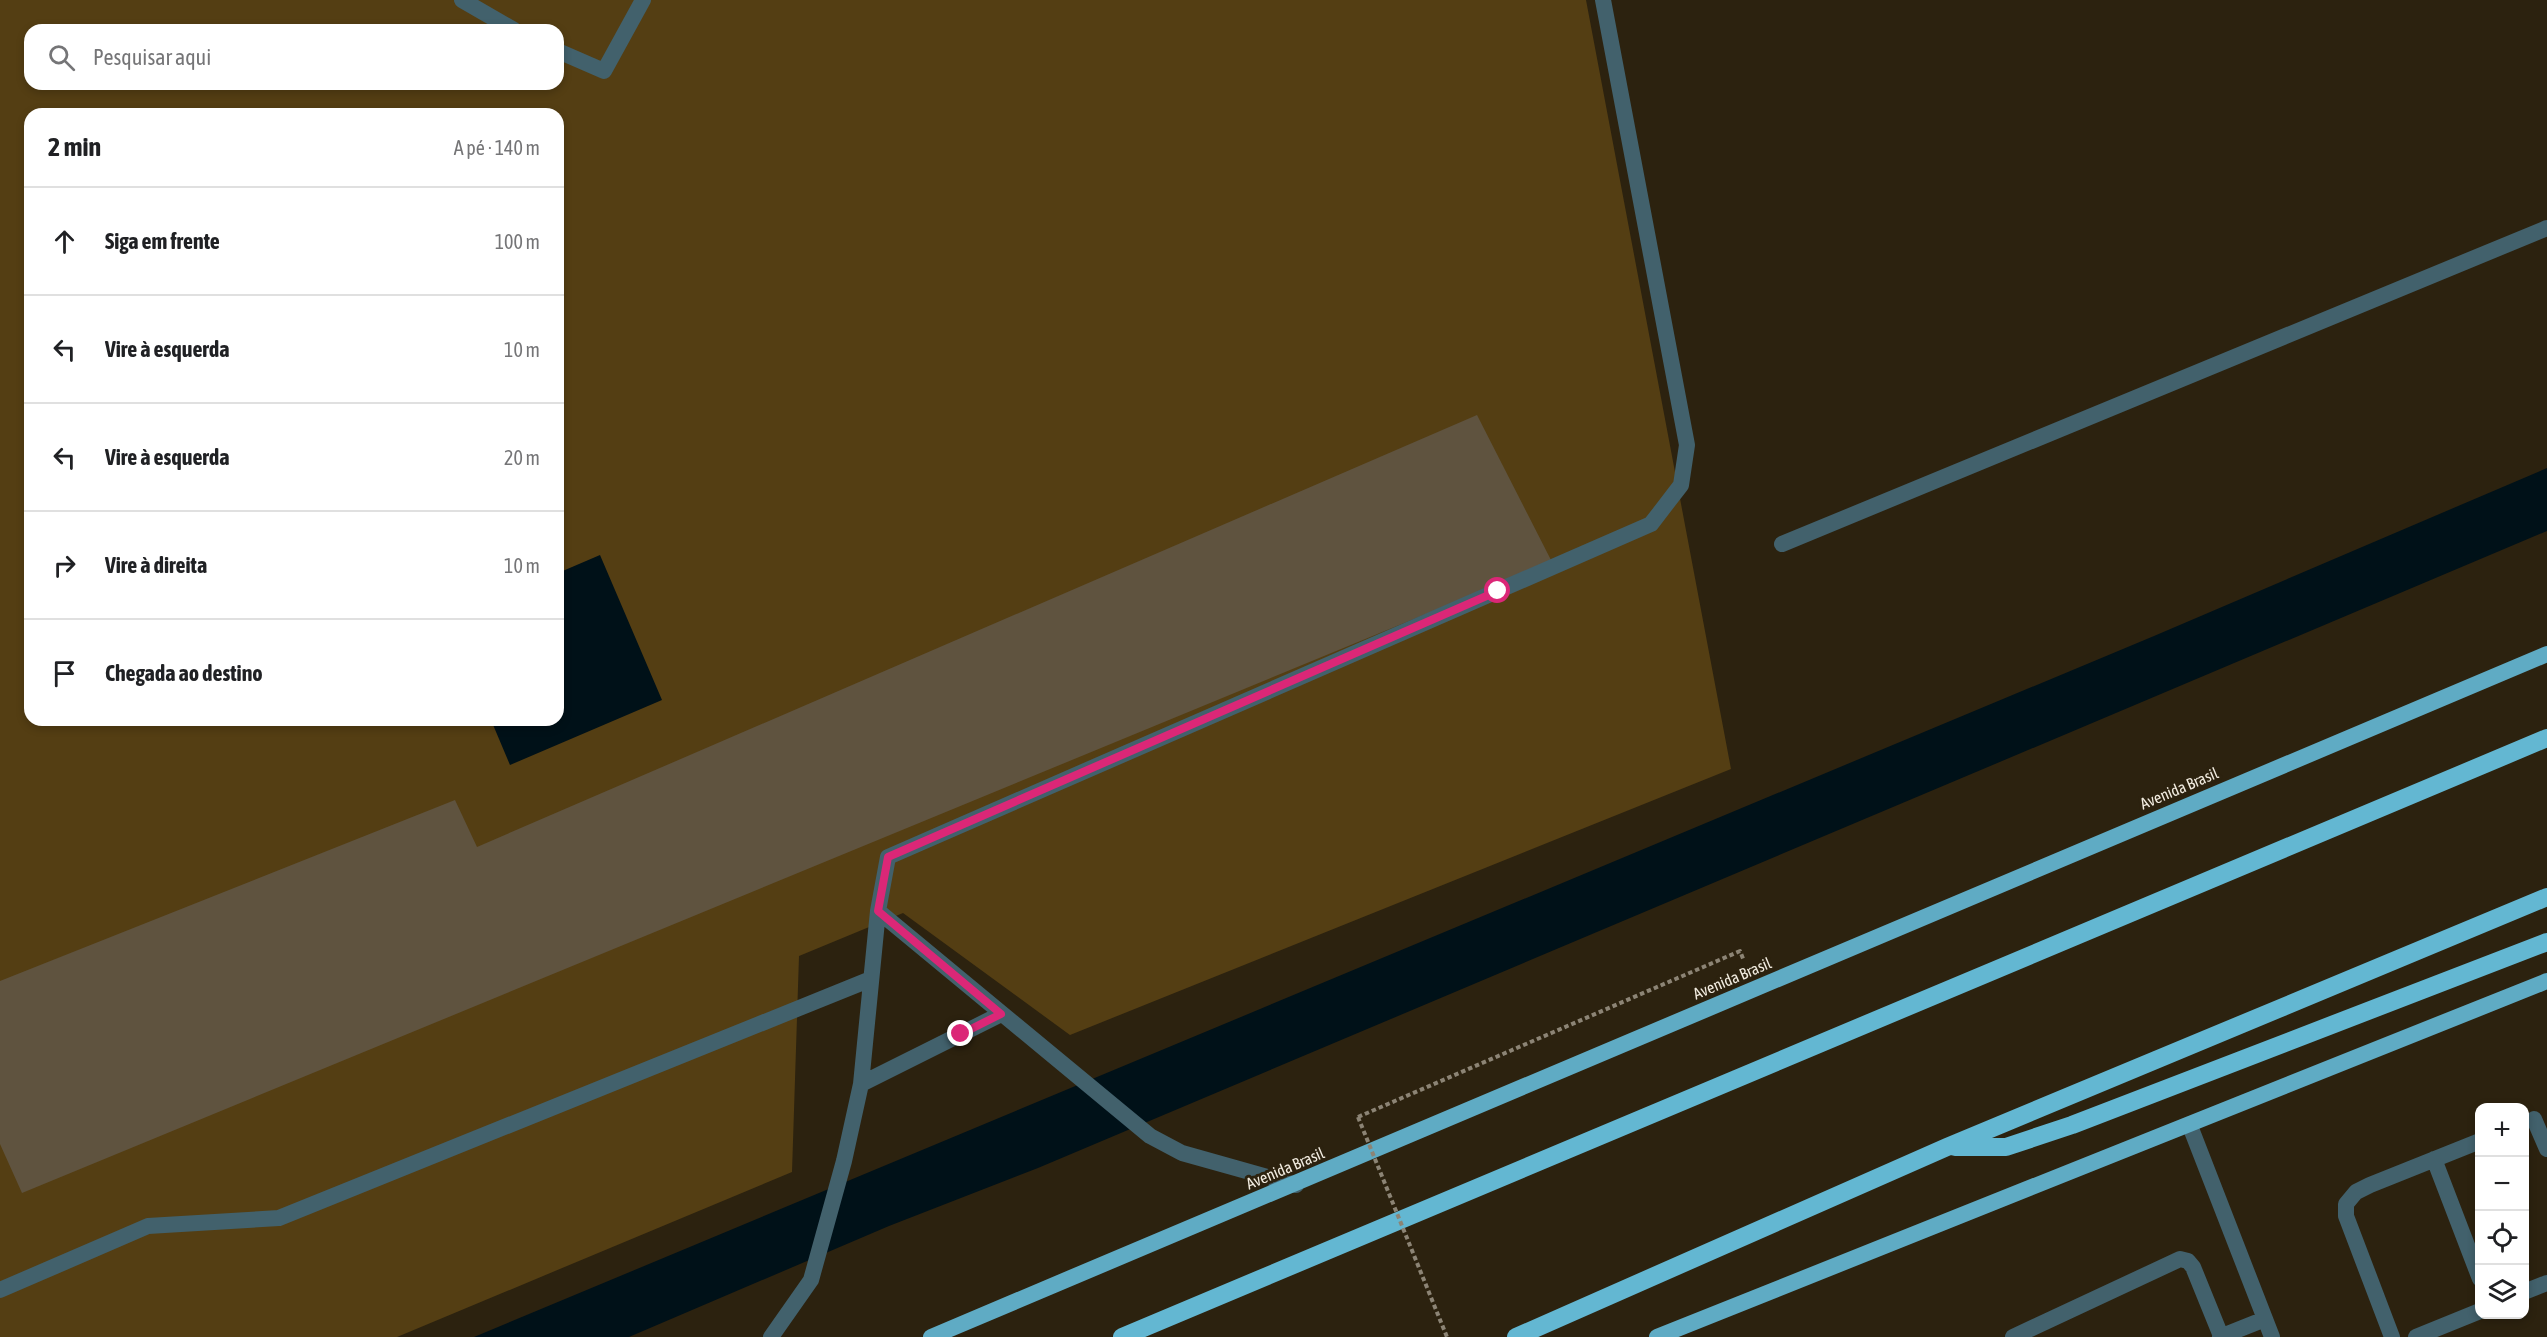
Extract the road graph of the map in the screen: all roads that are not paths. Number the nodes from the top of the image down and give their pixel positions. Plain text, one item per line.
1 (462, 0) edge
2 (643, 0) edge
3 (1603, 0) edge
4 (504, 24) edge
5 (564, 54) edge
6 (2547, 228) edge
7 (1782, 544) dead end
8 (2547, 654) edge
9 (2547, 738) edge
10 (2547, 897) edge
11 (878, 911) junction
12 (2547, 942) edge
13 (871, 979) junction
14 (2547, 981) edge
15 (1001, 1014) junction
16 (861, 1084) junction
17 (2535, 1119) edge
18 (2190, 1126) junction
19 (2475, 1143) edge
20 (1947, 1147) junction
21 (2547, 1149) edge
22 (2434, 1160) junction
23 (1296, 1185) junction
24 (2475, 1266) edge
25 (2547, 1283) edge
26 (0, 1290) edge
27 (2529, 1290) edge
28 (2475, 1313) edge
29 (2265, 1319) junction
30 (771, 1337) edge
31 (931, 1337) edge
32 (1122, 1337) edge
33 (1516, 1337) edge
34 (1657, 1337) edge
35 (2013, 1337) edge
36 (2220, 1337) edge
37 (2272, 1337) edge
38 (2392, 1337) edge
39 (2416, 1337) edge

1 - 4 lane
2 - 5 lane
3 - 11 lane
6 - 7 lane
8 - 23 highway, Avenida Brasil
9 - 32 highway
10 - 20 highway
11 - 13 lane
11 - 15 lane
12 - 20 highway
13 - 16 lane
13 - 26 lane
14 - 18 highway
15 - 16 lane
15 - 23 lane
16 - 30 lane
17 - 21 lane
18 - 29 lane
18 - 34 highway
19 - 22 lane
20 - 33 highway
22 - 24 lane
22 - 38 lane
23 - 31 highway, Avenida Brasil
25 - 27 lane
28 - 39 lane
29 - 36 lane
29 - 37 lane
35 - 36 lane

